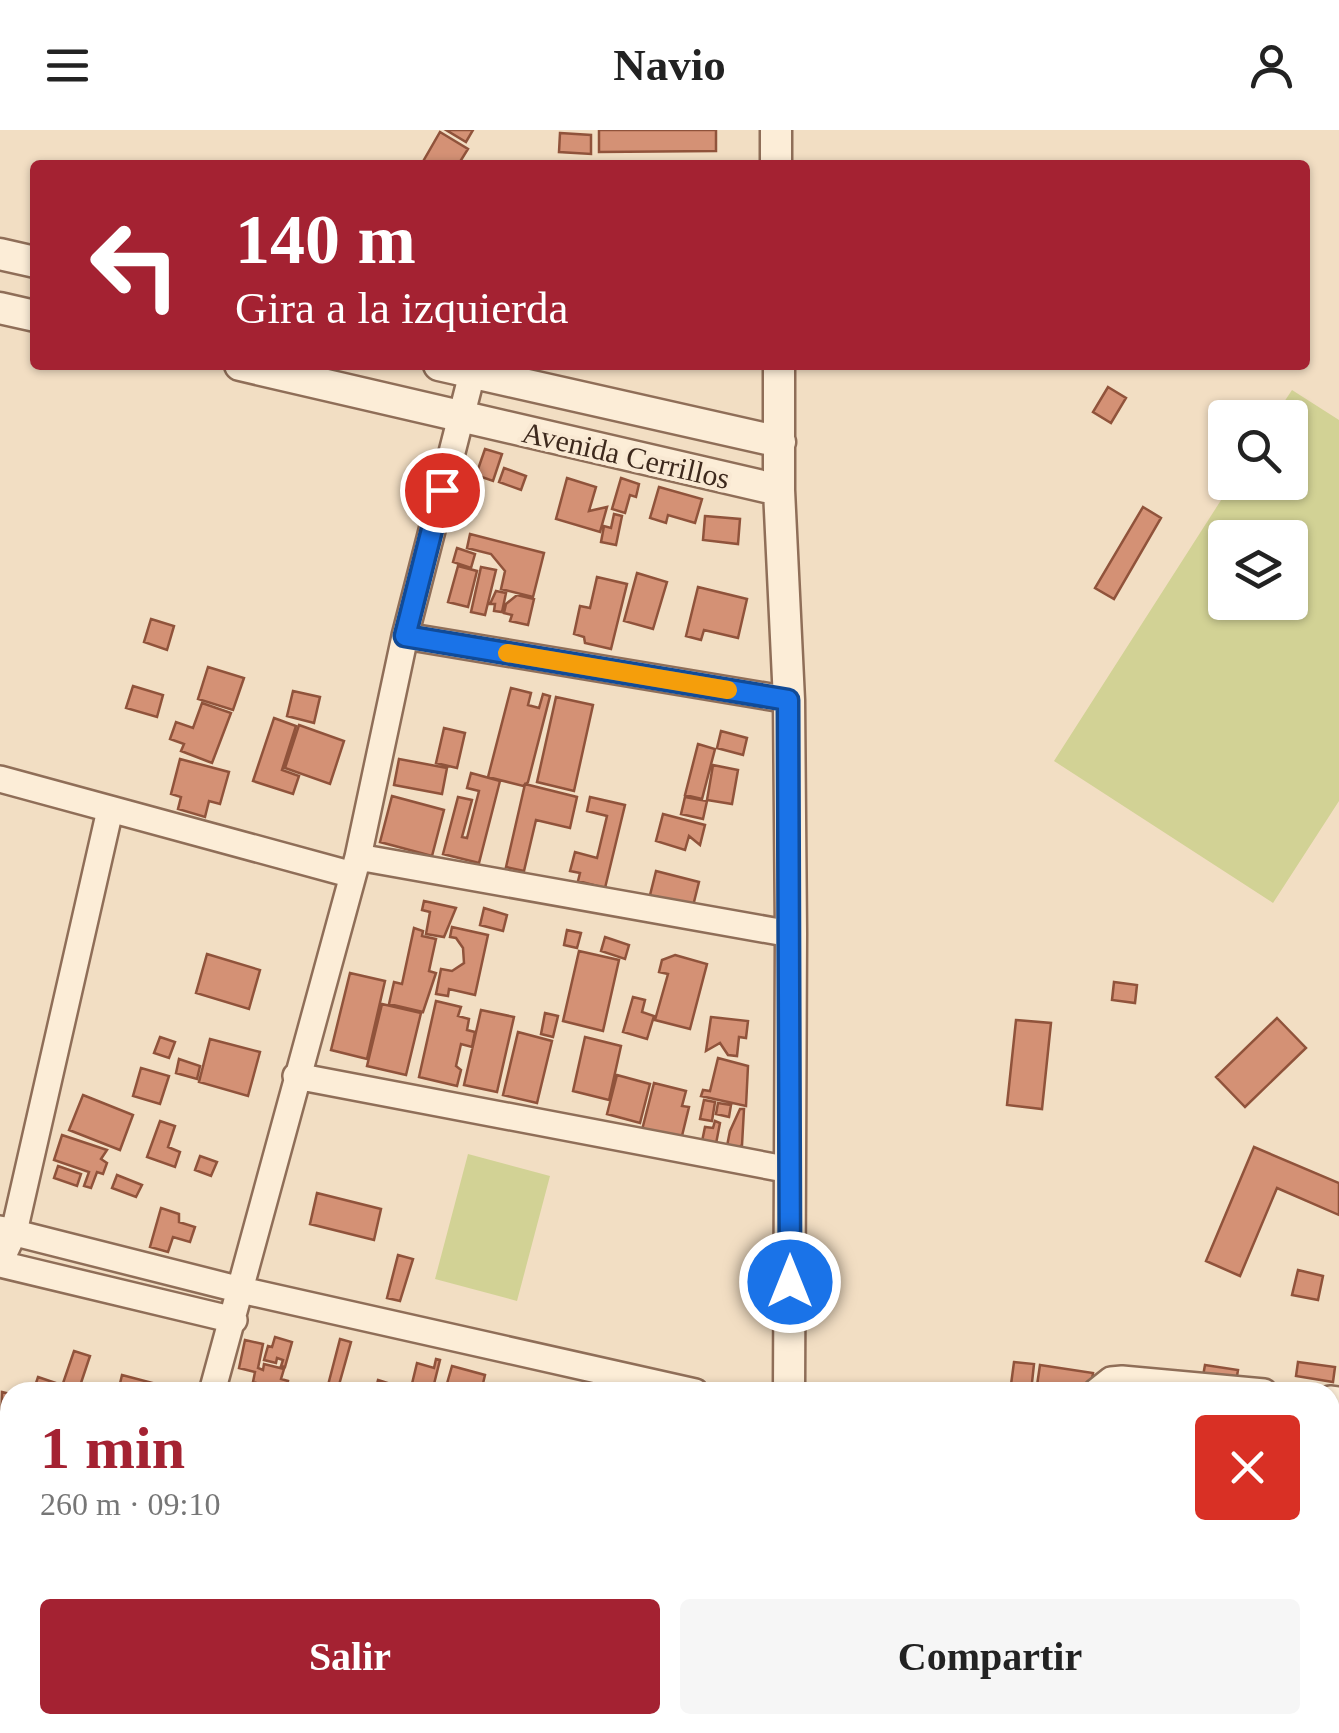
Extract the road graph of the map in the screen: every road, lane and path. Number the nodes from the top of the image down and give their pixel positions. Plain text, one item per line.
1 (776, 130) edge
2 (776, 160) edge
3 (0, 254) edge
4 (30, 261) edge
5 (0, 308) edge
6 (30, 315) edge
7 (261, 370) edge
8 (457, 370) edge
9 (779, 370) edge
10 (472, 374) junction
11 (462, 418) junction
12 (780, 442) junction
13 (779, 490) junction
14 (405, 636) junction
15 (788, 700) junction
16 (0, 779) edge
17 (110, 810) junction
18 (355, 866) junction
19 (791, 934) junction
20 (296, 1076) junction
21 (790, 1170) junction
22 (7, 1231) edge
23 (0, 1263) edge
24 (241, 1290) junction
25 (234, 1320) junction
26 (215, 1382) edge
27 (650, 1382) edge
28 (790, 1382) edge
29 (1108, 1382) edge
30 (1155, 1382) edge

1 - 2 street
3 - 4 street
5 - 6 street
7 - 11 street, Avenida Cerrillos
8 - 10 street, Avenida Cerrillos
9 - 12 street
10 - 11 street
10 - 12 street, Avenida Cerrillos
11 - 13 street, Avenida Cerrillos
11 - 14 street
12 - 13 street
13 - 15 street
14 - 15 street
14 - 18 street
15 - 19 street
16 - 17 street
17 - 18 street
17 - 22 street
18 - 19 street
18 - 20 street
19 - 21 street
20 - 21 street
20 - 24 street
21 - 28 street
22 - 23 street
22 - 24 street
23 - 25 street
24 - 25 street
24 - 27 street
25 - 26 street
29 - 30 street

